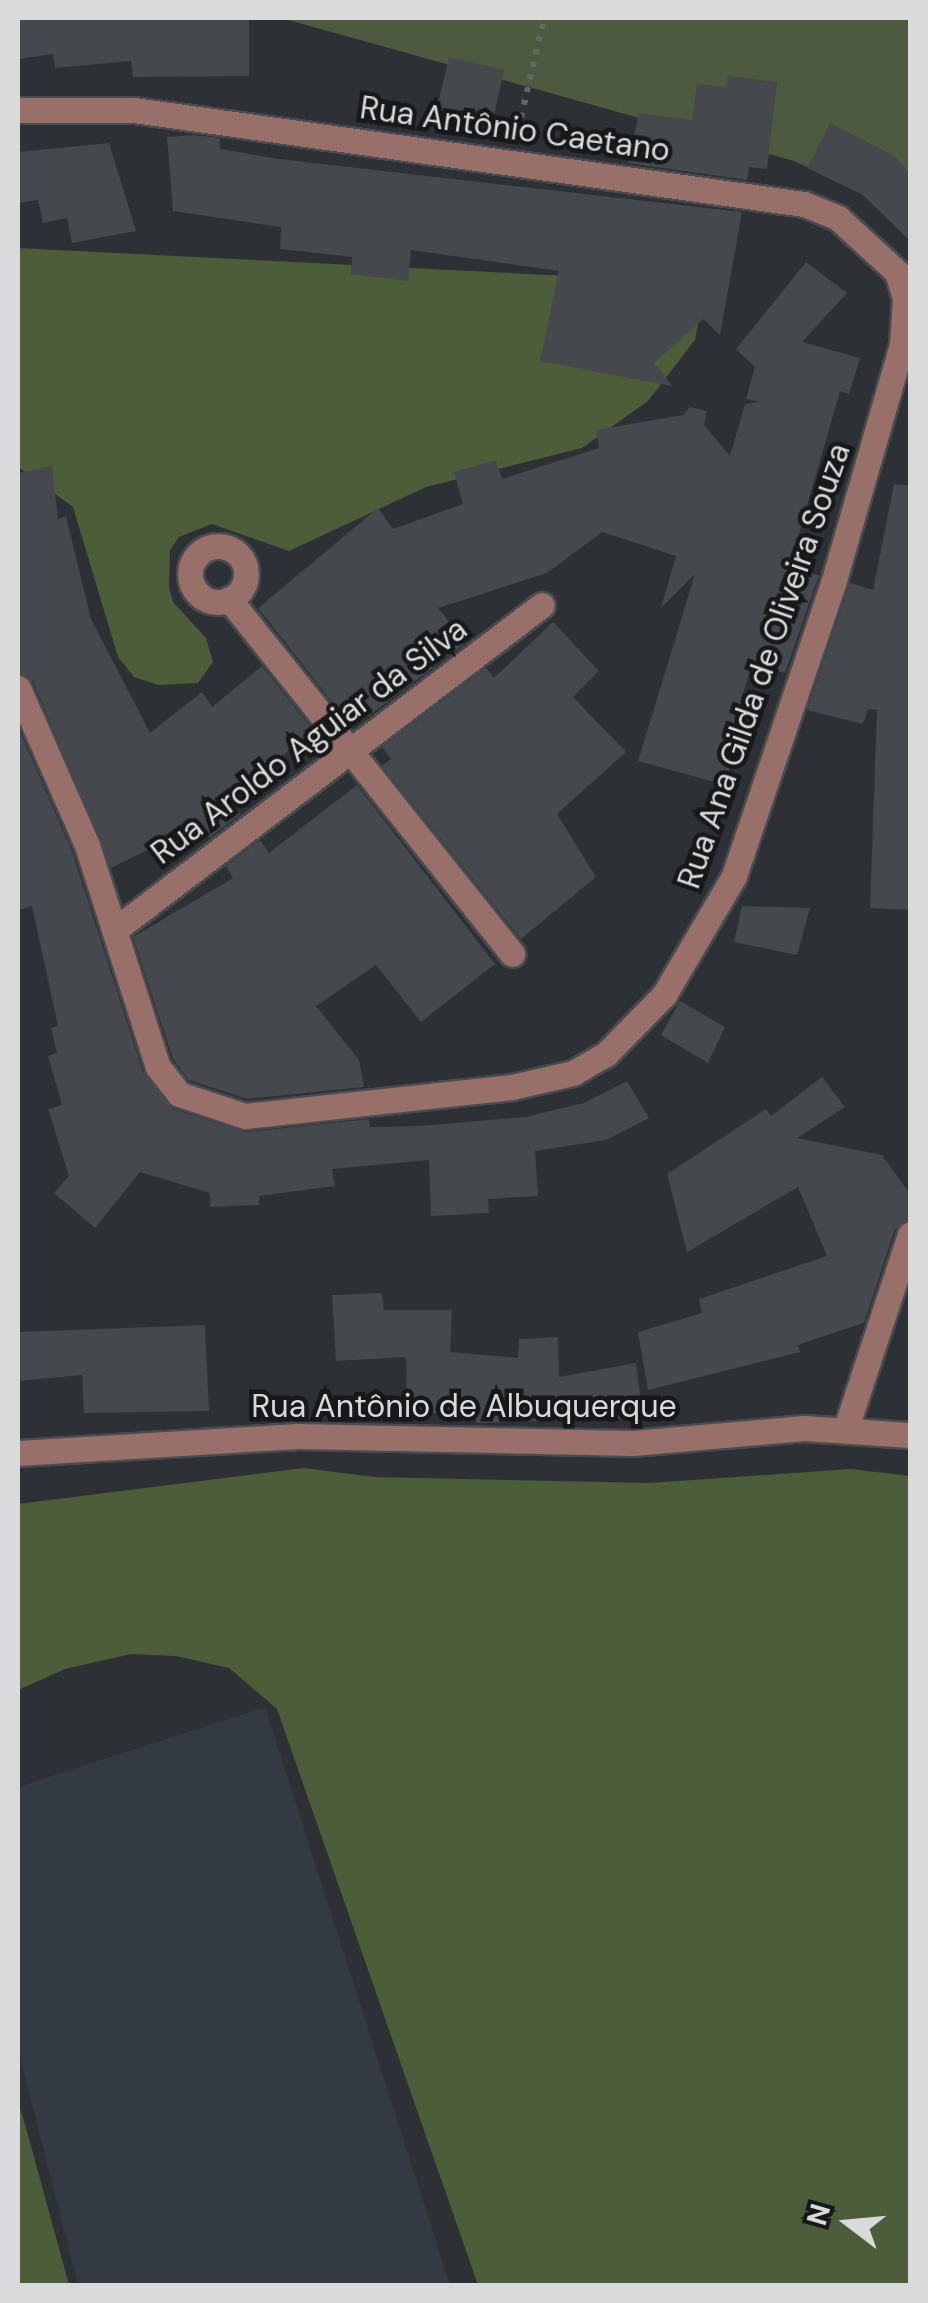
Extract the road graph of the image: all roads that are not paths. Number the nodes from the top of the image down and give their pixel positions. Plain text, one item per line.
1 (18, 110) edge
2 (906, 345) edge
3 (229, 599) dead end
4 (542, 606) dead end
5 (18, 688) edge
6 (353, 748) junction
7 (116, 928) junction
8 (512, 954) dead end
9 (910, 1234) edge
10 (846, 1428) junction
11 (910, 1435) edge
12 (18, 1453) edge

1 - 2 street, Rua Antônio Caetano
2 - 7 street, Rua Ana Gilda de Oliveira Souza
3 - 6 street
4 - 6 street, Rua Aroldo Aguiar da Silva
5 - 7 street, Rua Ana Gilda de Oliveira Souza
6 - 7 street, Rua Aroldo Aguiar da Silva
6 - 8 street
9 - 10 street
10 - 11 street, Rua Antônio de Albuquerque
10 - 12 street, Rua Antônio de Albuquerque

